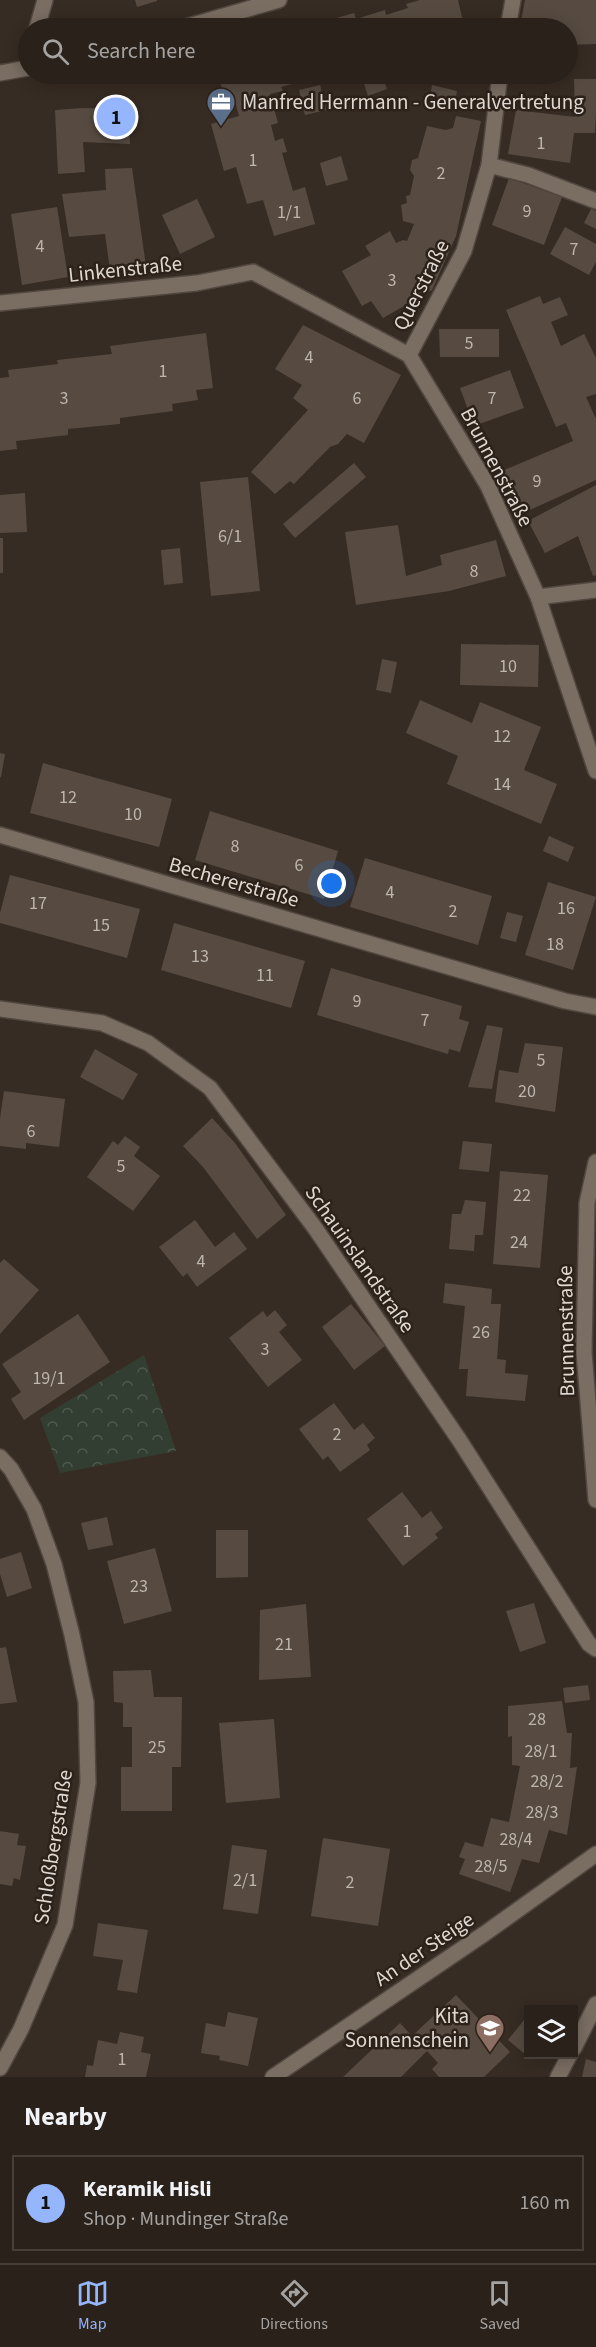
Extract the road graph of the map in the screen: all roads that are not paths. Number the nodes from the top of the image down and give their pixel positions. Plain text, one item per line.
1 (45, 0) edge
2 (279, 0) edge
3 (513, 0) edge
4 (40, 18) edge
5 (217, 18) edge
6 (510, 18) edge
7 (18, 69) edge
8 (0, 73) edge
9 (499, 84) edge
10 (489, 165) junction
11 (596, 201) edge
12 (0, 303) edge
13 (409, 355) junction
14 (596, 590) edge
15 (538, 597) junction
16 (596, 771) edge
17 (0, 835) edge
18 (596, 1007) edge
19 (0, 1009) edge
20 (596, 1162) edge
21 (0, 1458) edge
22 (596, 1500) edge
23 (596, 1649) edge
24 (596, 1854) edge
25 (596, 2004) edge
26 (578, 2038) edge
27 (568, 2059) edge
28 (0, 2068) edge
29 (273, 2077) edge
30 (558, 2077) edge

1 - 4 street
2 - 5 street
3 - 6 street
7 - 8 street
9 - 10 street, Querstraße
10 - 11 street
10 - 13 street, Querstraße
12 - 13 street, Linkenstraße
13 - 15 street, Brunnenstraße
14 - 15 street
15 - 16 street, Brunnenstraße
17 - 18 street, Bechererstraße
19 - 23 street, Schauinslandstraße
20 - 22 street, Brunnenstraße
21 - 28 street, Schloßbergstraße
24 - 29 street, An der Steige
25 - 26 street
27 - 30 street

